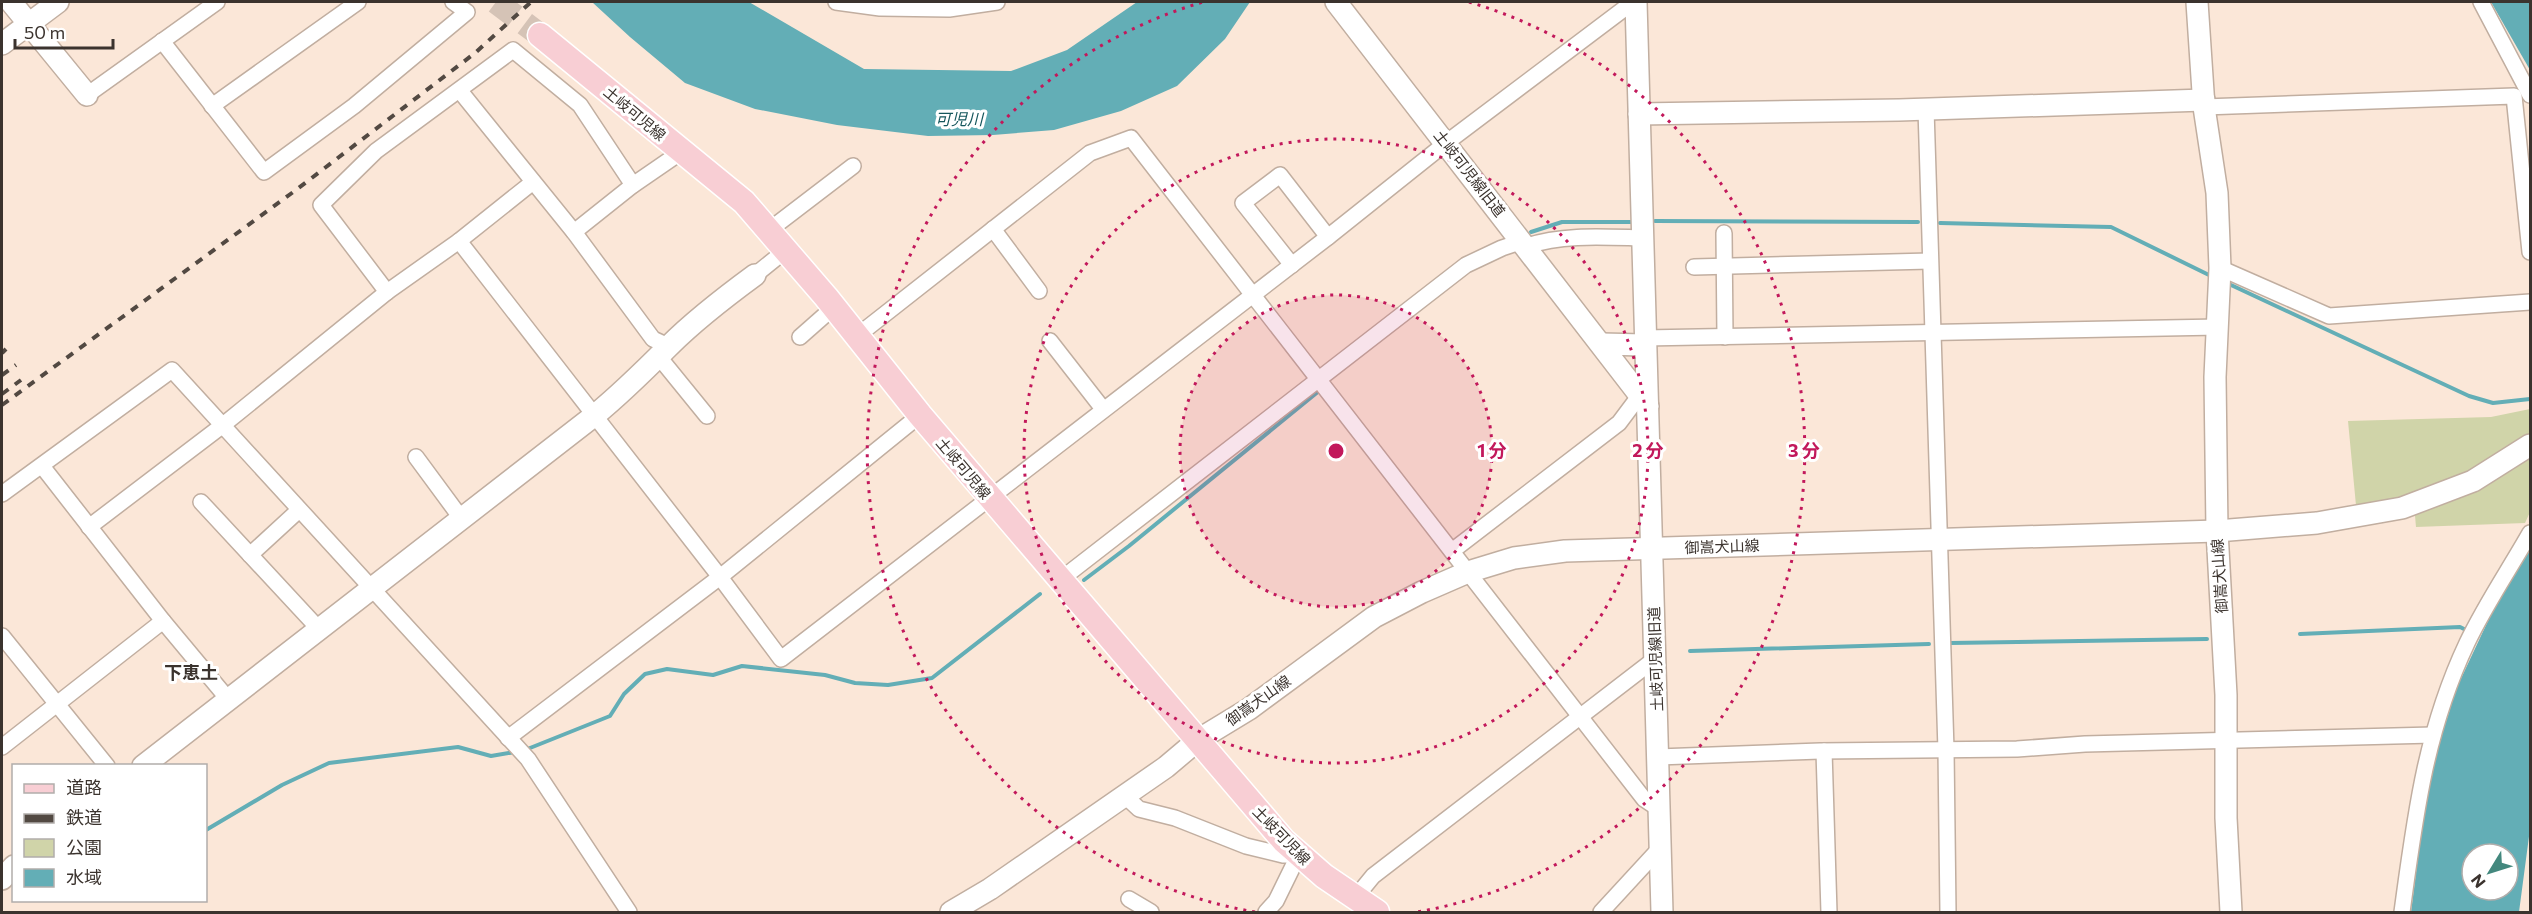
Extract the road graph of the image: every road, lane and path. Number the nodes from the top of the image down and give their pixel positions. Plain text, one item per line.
1 (11, 2) edge
2 (58, 2) edge
3 (218, 2) edge
4 (358, 2) edge
5 (453, 2) edge
6 (836, 2) edge
7 (997, 2) edge
8 (1336, 2) edge
9 (1634, 2) edge
10 (2197, 2) edge
11 (2481, 2) edge
12 (28, 22) junction
13 (540, 35) tunnel mouth
14 (162, 41) junction
15 (2, 44) edge
16 (460, 91) junction
17 (87, 95) joint
18 (2530, 95) edge
19 (2204, 103) junction
20 (212, 106) junction
21 (1926, 109) junction
22 (1639, 114) junction
23 (1446, 143) junction
24 (681, 152) junction
25 (853, 166) dead end
26 (533, 182) junction
27 (633, 185) junction
28 (993, 229) junction
29 (768, 231) junction
30 (574, 232) junction
31 (1724, 232) dead end
32 (1328, 237) junction
33 (1642, 238) junction
34 (459, 241) junction
35 (1525, 244) junction
36 (786, 250) junction
37 (2530, 252) edge
38 (1930, 261) junction
39 (1292, 265) junction
40 (1694, 267) dead end
41 (1724, 267) junction
42 (2220, 268) junction
43 (755, 275) joint
44 (1039, 291) dead end
45 (387, 292) junction
46 (1254, 295) junction
47 (2530, 302) edge
48 (834, 307) junction
49 (2219, 327) junction
50 (1932, 332) junction
51 (857, 336) junction
52 (800, 337) dead end
53 (1725, 337) junction
54 (1050, 341) dead end
55 (1644, 341) junction
56 (1602, 344) junction
57 (664, 352) junction
58 (1319, 379) junction
59 (1644, 401) junction
60 (1103, 409) junction
61 (595, 415) junction
62 (920, 415) junction
63 (707, 416) dead end
64 (224, 425) junction
65 (2530, 445) edge
66 (417, 457) dead end
67 (42, 466) junction
68 (2, 494) edge
69 (991, 499) junction
70 (201, 502) dead end
71 (299, 510) junction
72 (461, 518) junction
73 (89, 528) junction
74 (2217, 531) junction
75 (2530, 533) edge
76 (1940, 538) junction
77 (1652, 548) junction
78 (1452, 551) junction
79 (250, 555) junction
80 (1467, 572) junction
81 (720, 577) junction
82 (1060, 580) junction
83 (370, 587) junction
84 (164, 621) junction
85 (318, 628) junction
86 (2, 636) edge
87 (1655, 659) junction
88 (228, 699) junction
89 (56, 705) junction
90 (1580, 717) junction
91 (2433, 735) junction
92 (508, 738) junction
93 (1198, 740) junction
94 (2227, 740) junction
95 (2, 747) edge
96 (1946, 750) junction
97 (1824, 751) junction
98 (1658, 757) junction
99 (106, 764) edge
100 (144, 764) edge
101 (1125, 796) junction
102 (1659, 808) junction
103 (1660, 848) junction
104 (1299, 854) junction
105 (1129, 898) dead end
106 (1355, 898) junction
107 (962, 910) edge
108 (629, 912) edge
109 (1151, 912) edge
110 (1266, 912) edge
111 (1377, 912) edge
112 (1601, 912) edge
113 (1662, 912) edge
114 (1829, 912) edge
115 (1948, 912) edge
116 (2231, 912) edge
117 (2402, 912) edge

1 - 12 street
2 - 12 street
3 - 14 street
4 - 20 street
5 - 20 street
6 - 7 street
8 - 23 street, 土岐可児線旧道
9 - 22 street, 土岐可児線旧道
9 - 23 street
10 - 19 street
11 - 18 street
12 - 15 street
12 - 17 street
13 - 24 main road, 土岐可児線
14 - 17 street
14 - 20 street
16 - 26 street
16 - 27 street
16 - 45 street
19 - 21 street
19 - 37 street
19 - 42 street
21 - 22 street
21 - 38 street
22 - 33 street, 土岐可児線旧道
23 - 32 street
23 - 35 street, 土岐可児線旧道
24 - 27 street
24 - 29 main road, 土岐可児線
25 - 29 street
26 - 30 street
26 - 34 street
27 - 30 street
28 - 44 street
28 - 46 street
28 - 51 street
29 - 36 main road, 土岐可児線
30 - 57 street
31 - 41 street
32 - 39 street
32 - 39 street
33 - 35 street
33 - 55 street, 土岐可児線旧道
34 - 45 street
34 - 61 street
35 - 56 street, 土岐可児線旧道
35 - 58 street
36 - 43 street
36 - 48 main road, 土岐可児線
38 - 41 street
38 - 50 street
39 - 46 street
40 - 41 street
41 - 53 street
42 - 47 street
42 - 49 street
43 - 57 street
45 - 64 street
46 - 58 street
46 - 60 street
48 - 51 main road, 土岐可児線
48 - 52 street
49 - 50 street
49 - 74 street
50 - 53 street
50 - 76 street
51 - 62 main road, 土岐可児線
53 - 55 street
54 - 60 street
55 - 56 street
55 - 59 street, 土岐可児線旧道
56 - 59 street, 土岐可児線旧道
57 - 61 street
57 - 63 street
58 - 78 street
58 - 82 street
59 - 77 street, 土岐可児線旧道
59 - 78 street
60 - 69 street
61 - 72 street
61 - 81 street
62 - 69 main road, 土岐可児線
62 - 81 street
64 - 67 street
64 - 71 street
64 - 73 street
65 - 74 street
66 - 72 street
67 - 68 street
67 - 73 street
69 - 81 street
69 - 82 main road, 土岐可児線
70 - 79 street
71 - 79 street
71 - 83 street
72 - 83 street
73 - 84 street
74 - 76 street, 御嵩犬山線
74 - 94 street, 御嵩犬山線
75 - 91 street
76 - 77 street, 御嵩犬山線
76 - 96 street
77 - 80 street, 御嵩犬山線
77 - 87 street, 土岐可児線旧道
78 - 80 street
79 - 85 street
80 - 90 street
80 - 93 street, 御嵩犬山線
81 - 92 street
82 - 93 main road, 土岐可児線
83 - 85 street
83 - 92 street
84 - 88 street
84 - 89 street
85 - 88 street
86 - 89 street
87 - 90 street
87 - 98 street, 土岐可児線旧道
88 - 100 street
89 - 95 street
89 - 99 street
90 - 102 street
90 - 106 street
91 - 94 street
91 - 117 street
92 - 108 street
93 - 101 street, 御嵩犬山線
93 - 104 main road, 土岐可児線
94 - 96 street
94 - 116 street, 御嵩犬山線
96 - 97 street
96 - 115 street
97 - 98 street
97 - 114 street
98 - 102 street, 土岐可児線旧道
101 - 104 street
101 - 107 street, 御嵩犬山線
102 - 103 street, 土岐可児線旧道
103 - 112 street
103 - 113 street, 土岐可児線旧道
104 - 106 main road, 土岐可児線
104 - 110 street
105 - 109 street
106 - 111 main road, 土岐可児線

